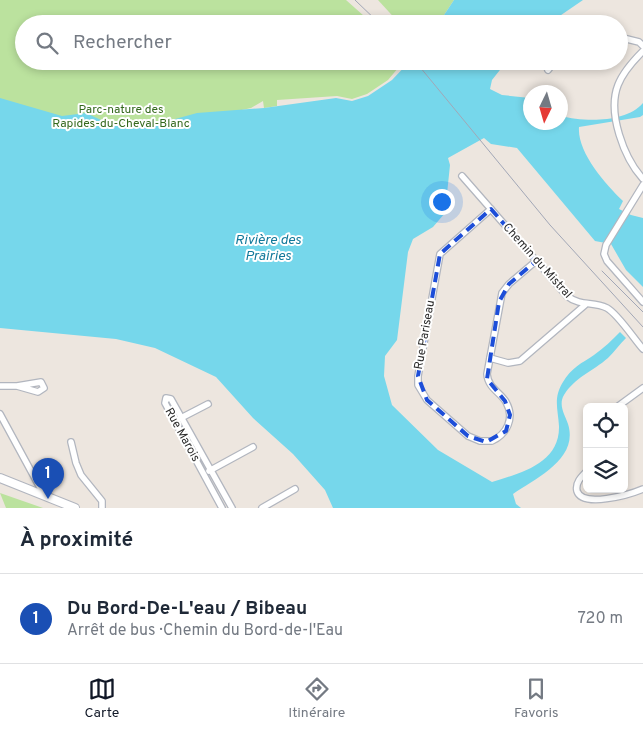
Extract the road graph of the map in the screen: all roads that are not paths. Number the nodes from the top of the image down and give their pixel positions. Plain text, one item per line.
1 (628, 39) edge
2 (643, 46) edge
3 (643, 51) edge
4 (628, 69) edge
5 (628, 70) edge
6 (462, 176) dead end
7 (643, 179) edge
8 (643, 185) edge
9 (491, 209) junction
10 (536, 261) junction
11 (643, 302) edge
12 (585, 305) junction
13 (643, 349) edge
14 (490, 358) junction
15 (0, 386) edge
16 (17, 386) dead end
17 (643, 388) edge
18 (622, 403) edge
19 (208, 404) dead end
20 (0, 414) edge
21 (182, 418) junction
22 (175, 421) junction
23 (71, 442) dead end
24 (253, 447) dead end
25 (211, 470) junction
26 (204, 474) junction
27 (583, 475) edge
28 (0, 478) edge
29 (294, 489) dead end
30 (643, 489) edge
31 (44, 496) junction
32 (74, 508) edge
33 (102, 508) edge
34 (222, 508) edge
35 (232, 508) edge
36 (262, 508) edge

1 - 2 street
3 - 4 street
5 - 7 street
6 - 9 street, Chemin du Mistral
8 - 11 street
9 - 10 street, Chemin du Mistral
9 - 14 street, Rue Pariseau
10 - 12 street, Chemin du Mistral
10 - 14 street, Rue Pariseau
12 - 13 street, Chemin du Mistral
12 - 14 street
15 - 16 street
17 - 18 street
19 - 21 street
20 - 31 street
21 - 22 street
21 - 22 street, Rue Marois
21 - 25 street, Rue Marois
22 - 26 street, Rue Marois
23 - 33 street
24 - 25 street
25 - 26 street
25 - 35 street, Rue Marois
26 - 34 street, Rue Marois
27 - 30 street
28 - 31 street
29 - 36 street
31 - 32 street

